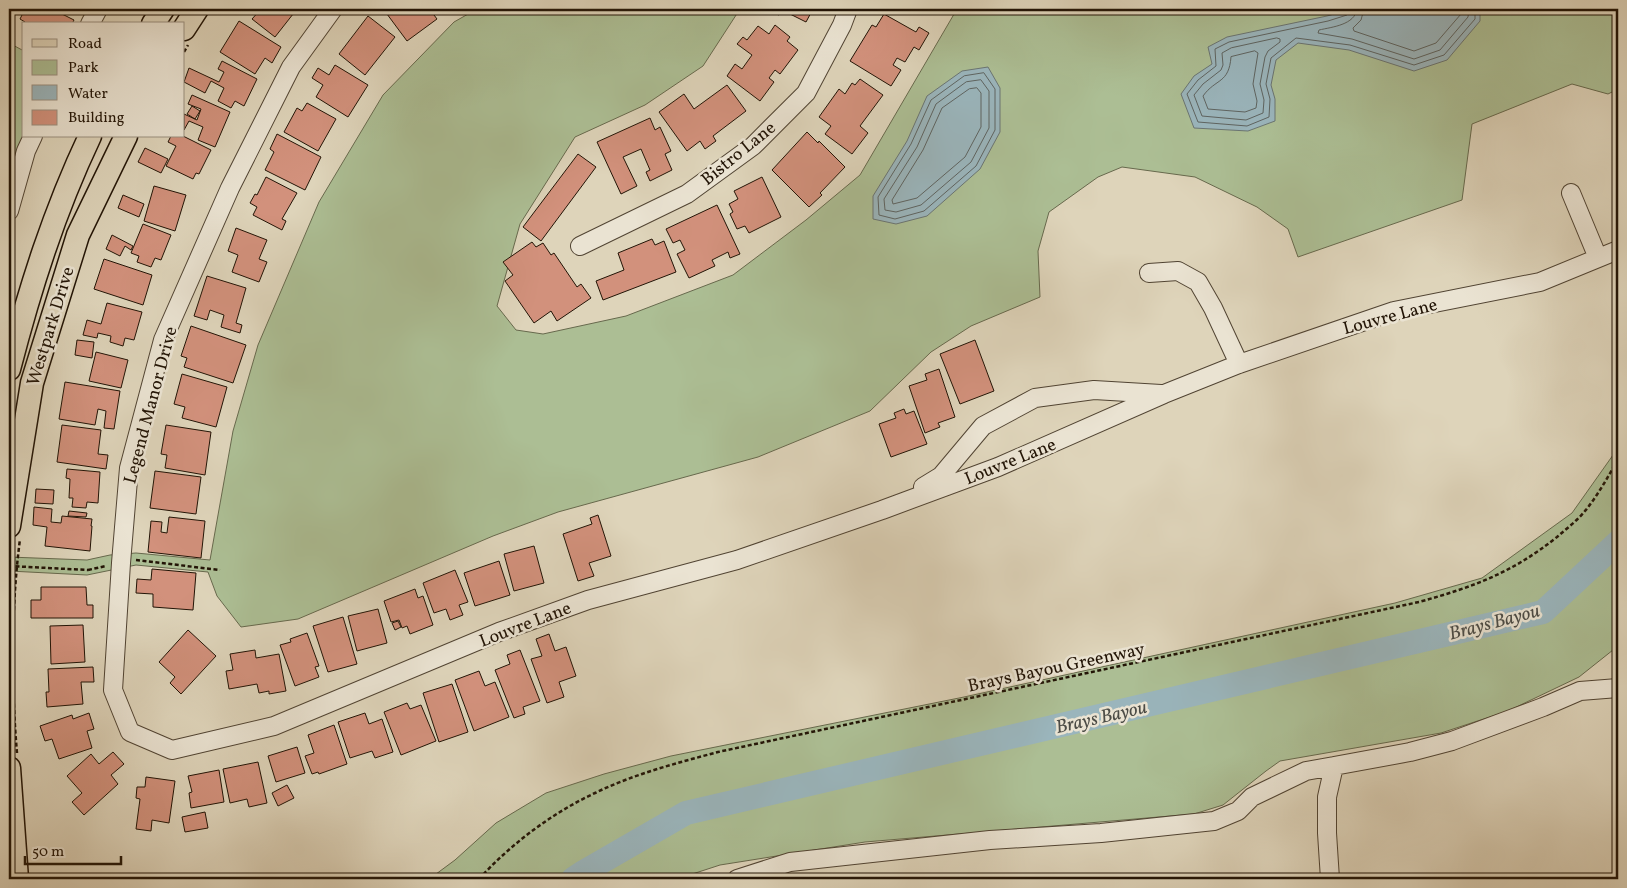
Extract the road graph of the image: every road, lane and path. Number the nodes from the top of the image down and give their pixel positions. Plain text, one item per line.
1 (98, 9) edge
2 (163, 9) edge
3 (197, 9) edge
4 (334, 9) edge
5 (848, 9) edge
6 (91, 22) edge
7 (154, 22) edge
8 (185, 27) edge
9 (32, 138) edge
10 (89, 138) edge
11 (125, 138) edge
12 (1571, 193) dead end
13 (9, 210) edge
14 (580, 246) dead end
15 (1618, 250) edge
16 (1598, 258) junction
17 (1149, 273) dead end
18 (1239, 364) junction
19 (9, 369) edge
20 (1164, 394) junction
21 (1618, 459) edge
22 (882, 510) junction
23 (15, 529) edge
24 (121, 563) junction
25 (9, 566) edge
26 (220, 570) dead end
27 (1618, 688) edge
28 (172, 750) joint
29 (13, 763) edge
30 (1334, 766) junction
31 (17, 879) edge
32 (479, 879) edge
33 (737, 879) edge
34 (1330, 879) edge

1 - 6 street
2 - 7 main road
3 - 8 main road
4 - 24 street, Legend Manor Drive
5 - 14 street, Bistro Lane
9 - 13 street
10 - 19 main road, Westpark Drive
11 - 23 main road, Westpark Drive
12 - 16 street
15 - 16 street, Louvre Lane
16 - 18 street, Louvre Lane
17 - 18 street
18 - 20 street, Louvre Lane
20 - 22 street, Louvre Lane
20 - 22 street, Louvre Lane
21 - 32 path, Brays Bayou Greenway
22 - 28 street, Louvre Lane
23 - 29 path
24 - 25 path, bridge
24 - 26 path
24 - 28 street, Legend Manor Drive
27 - 30 street
29 - 31 main road
30 - 33 street
30 - 34 street

